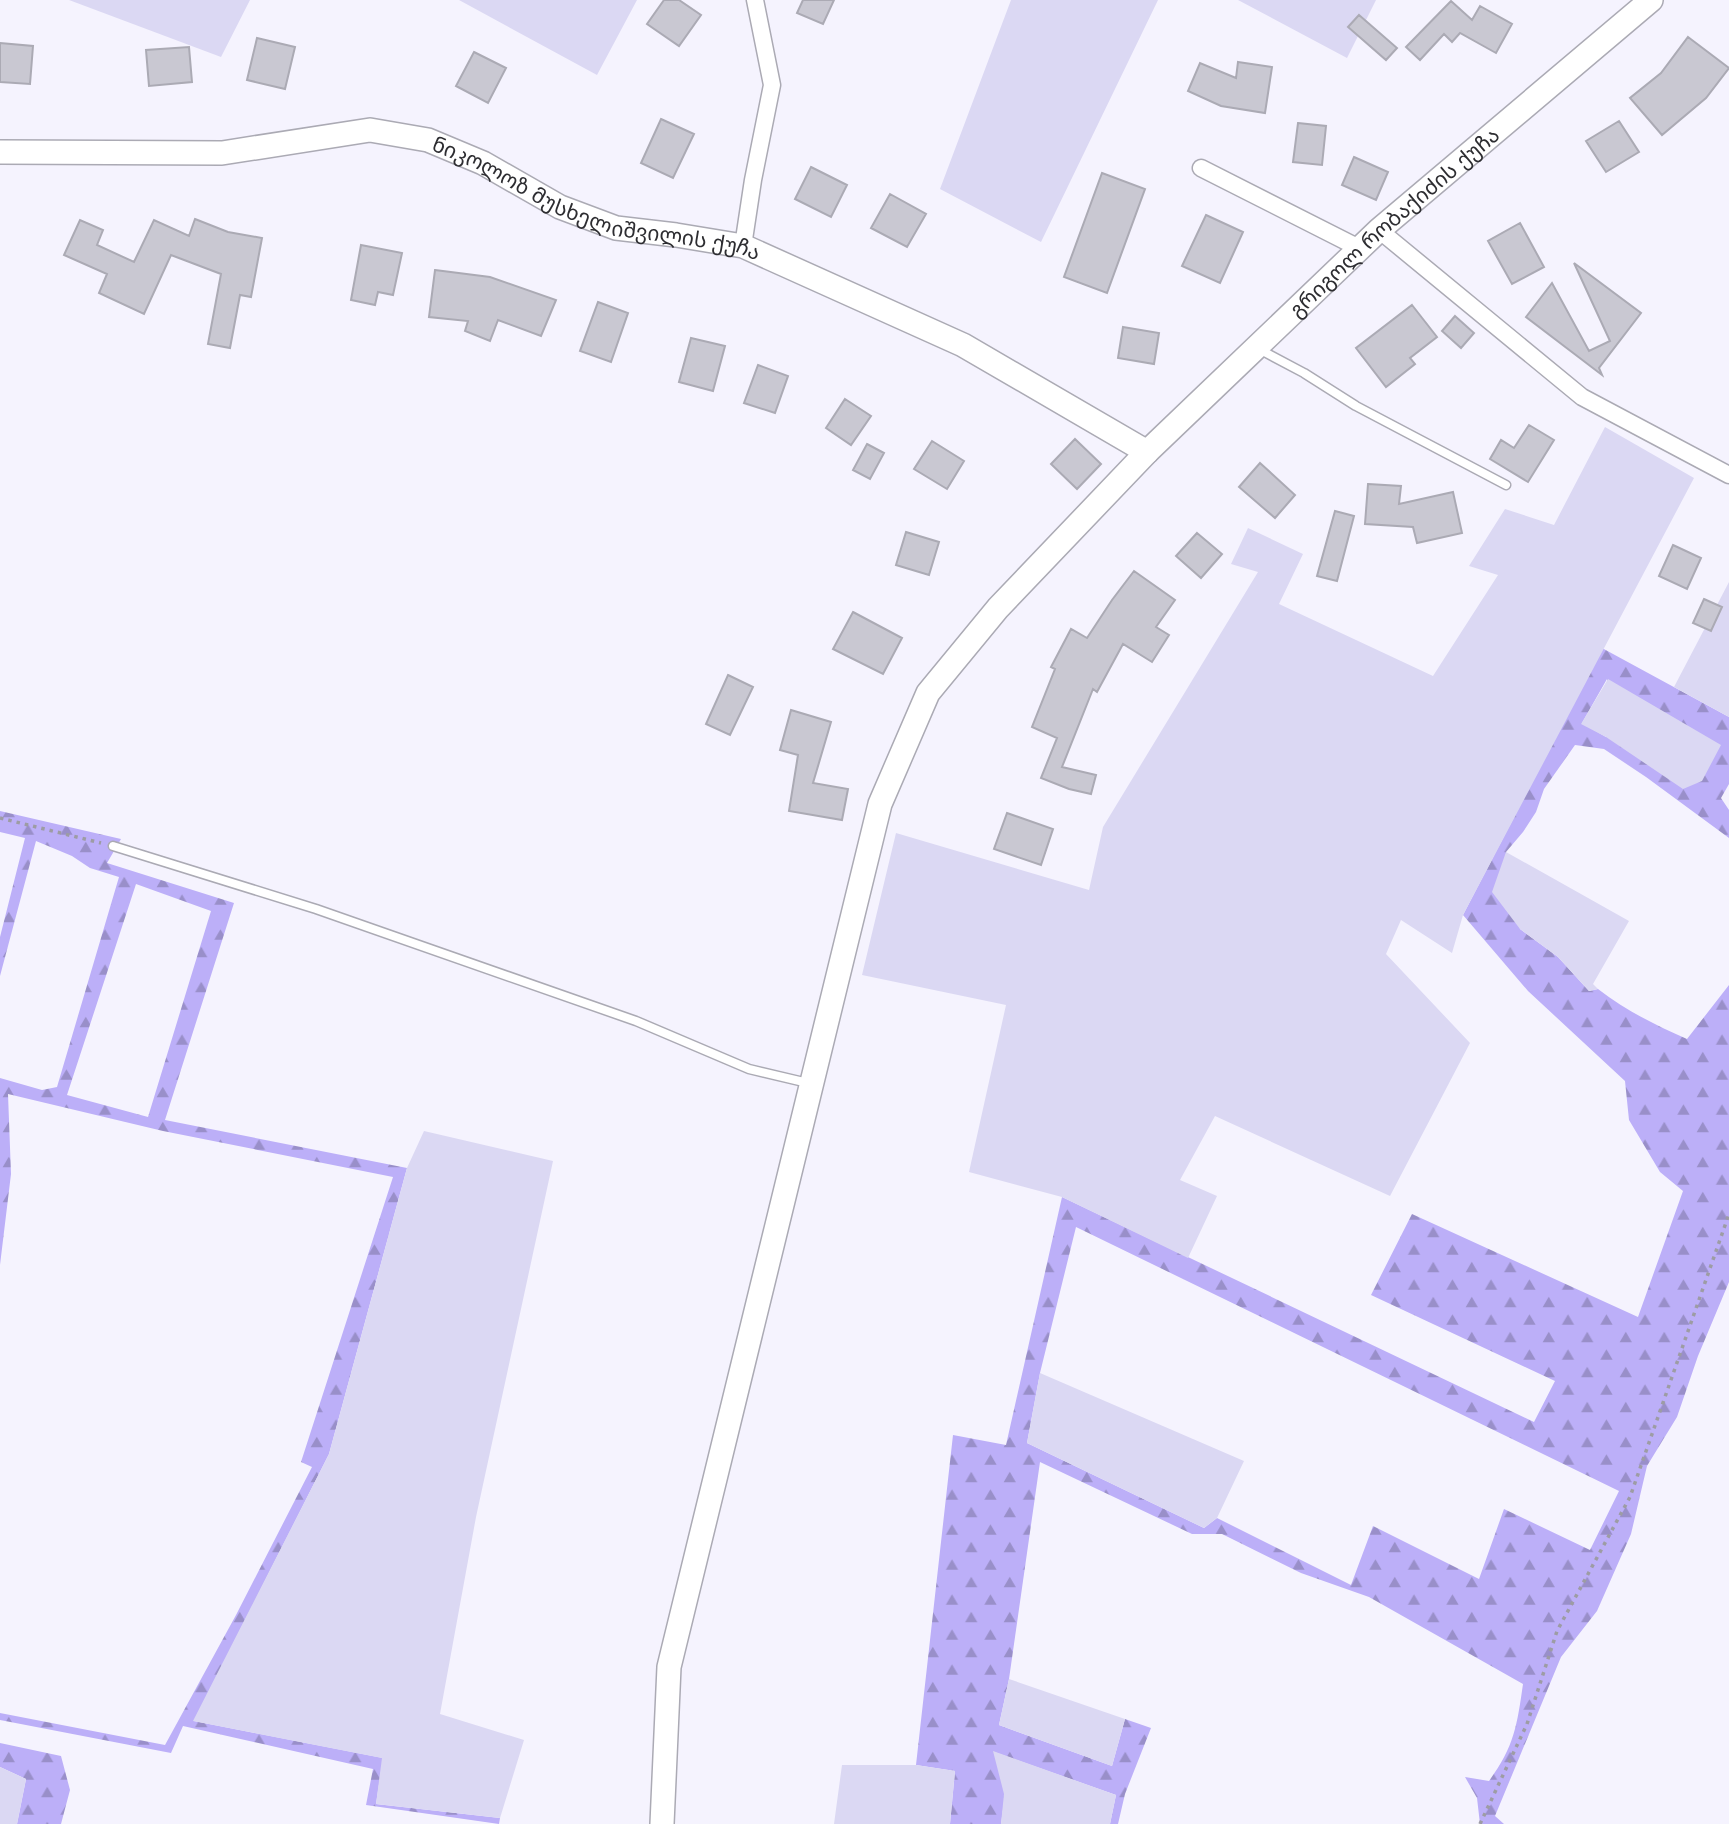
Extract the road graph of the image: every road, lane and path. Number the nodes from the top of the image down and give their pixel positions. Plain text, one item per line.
1 (755, 0) edge
2 (1651, 0) edge
3 (0, 152) edge
4 (1200, 168) dead end
5 (1379, 229) junction
6 (743, 246) junction
7 (1359, 248) junction
8 (1256, 348) junction
9 (1147, 452) junction
10 (1729, 475) edge
11 (1506, 485) dead end
12 (0, 818) edge
13 (113, 846) joint
14 (811, 1084) junction
15 (1729, 1214) edge
16 (662, 1824) edge
17 (1480, 1824) edge

1 - 6 street
2 - 5 street, გრიგოლ რობაქიძის ქუჩა
3 - 6 street, ნიკოლოზ მუსხელიშვილის ქუჩა
4 - 7 street
5 - 7 street, გრიგოლ რობაქიძის ქუჩა
5 - 10 street
6 - 9 street, ნიკოლოზ მუსხელიშვილის ქუჩა
7 - 8 street, გრიგოლ რობაქიძის ქუჩა
8 - 9 street, გრიგოლ რობაქიძის ქუჩა
8 - 11 lane
9 - 14 street, გრიგოლ რობაქიძის ქუჩა
12 - 13 path
13 - 14 lane
14 - 16 street, გრიგოლ რობაქიძის ქუჩა
15 - 17 path

